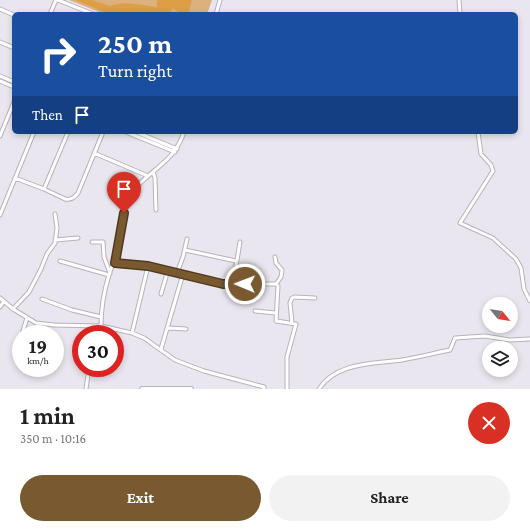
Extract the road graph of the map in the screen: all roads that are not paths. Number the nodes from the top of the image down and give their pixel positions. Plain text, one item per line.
1 (57, 0) edge
2 (220, 0) edge
3 (459, 0) edge
4 (0, 9) edge
5 (51, 12) edge
6 (84, 12) edge
7 (217, 12) edge
8 (460, 12) edge
9 (12, 14) edge
10 (0, 42) edge
11 (12, 47) edge
12 (0, 76) edge
13 (0, 81) edge
14 (12, 81) edge
15 (12, 85) edge
16 (12, 107) edge
17 (33, 134) edge
18 (67, 134) edge
19 (102, 134) edge
20 (139, 134) edge
21 (183, 134) edge
22 (478, 134) edge
23 (0, 136) edge
24 (176, 150) junction
25 (94, 153) junction
26 (153, 172) junction
27 (148, 176) junction
28 (15, 178) junction
29 (44, 189) junction
30 (2, 206) edge
31 (156, 210) dead end
32 (55, 214) dead end
33 (0, 215) edge
34 (78, 238) dead end
35 (187, 238) dead end
36 (55, 240) junction
37 (92, 242) dead end
38 (240, 242) dead end
39 (185, 250) junction
40 (275, 257) dead end
41 (60, 261) dead end
42 (236, 261) junction
43 (115, 263) junction
44 (148, 266) junction
45 (168, 270) junction
46 (177, 273) junction
47 (109, 274) junction
48 (183, 274) junction
49 (232, 284) junction
50 (276, 284) junction
51 (161, 294) dead end
52 (0, 298) edge
53 (315, 298) dead end
54 (42, 299) dead end
55 (4, 301) junction
56 (530, 301) edge
57 (0, 307) edge
58 (13, 309) junction
59 (255, 311) dead end
60 (276, 314) junction
61 (27, 318) junction
62 (101, 318) junction
63 (292, 323) junction
64 (25, 325) edge
65 (72, 325) edge
66 (101, 325) edge
67 (168, 328) junction
68 (186, 329) dead end
69 (124, 331) edge
70 (132, 333) junction
71 (530, 339) edge
72 (161, 349) junction
73 (88, 377) edge
74 (86, 389) edge
75 (142, 389) edge
76 (190, 389) edge
77 (264, 389) edge
78 (287, 389) edge
79 (319, 389) edge

1 - 5 street
1 - 6 street
2 - 7 street
3 - 8 street
4 - 9 street
10 - 11 street
12 - 14 street
13 - 15 street
16 - 23 street
17 - 28 street
18 - 29 street
19 - 25 street
20 - 24 street
21 - 24 street
22 - 56 street
24 - 26 street
25 - 27 street
25 - 29 street
26 - 27 street
26 - 31 street
27 - 43 street
28 - 29 street
28 - 30 street
30 - 33 street
32 - 36 street
34 - 36 street
35 - 39 street
36 - 58 street
37 - 47 street
38 - 42 street
39 - 42 street
39 - 46 street
40 - 50 street
41 - 47 street
42 - 49 street
43 - 44 street
43 - 47 street
44 - 45 street
44 - 70 street
45 - 46 street
45 - 51 street
46 - 48 street
47 - 62 street
48 - 49 street
48 - 67 street
49 - 50 street
50 - 60 street
52 - 55 street
53 - 63 street
54 - 62 street
55 - 57 street
55 - 58 street
58 - 61 street
59 - 60 street
60 - 63 street
61 - 64 street
61 - 65 street
62 - 66 street
63 - 78 street
67 - 68 street
67 - 72 street
69 - 70 street
70 - 72 street
71 - 79 street
72 - 77 street
73 - 74 street
75 - 76 main road

